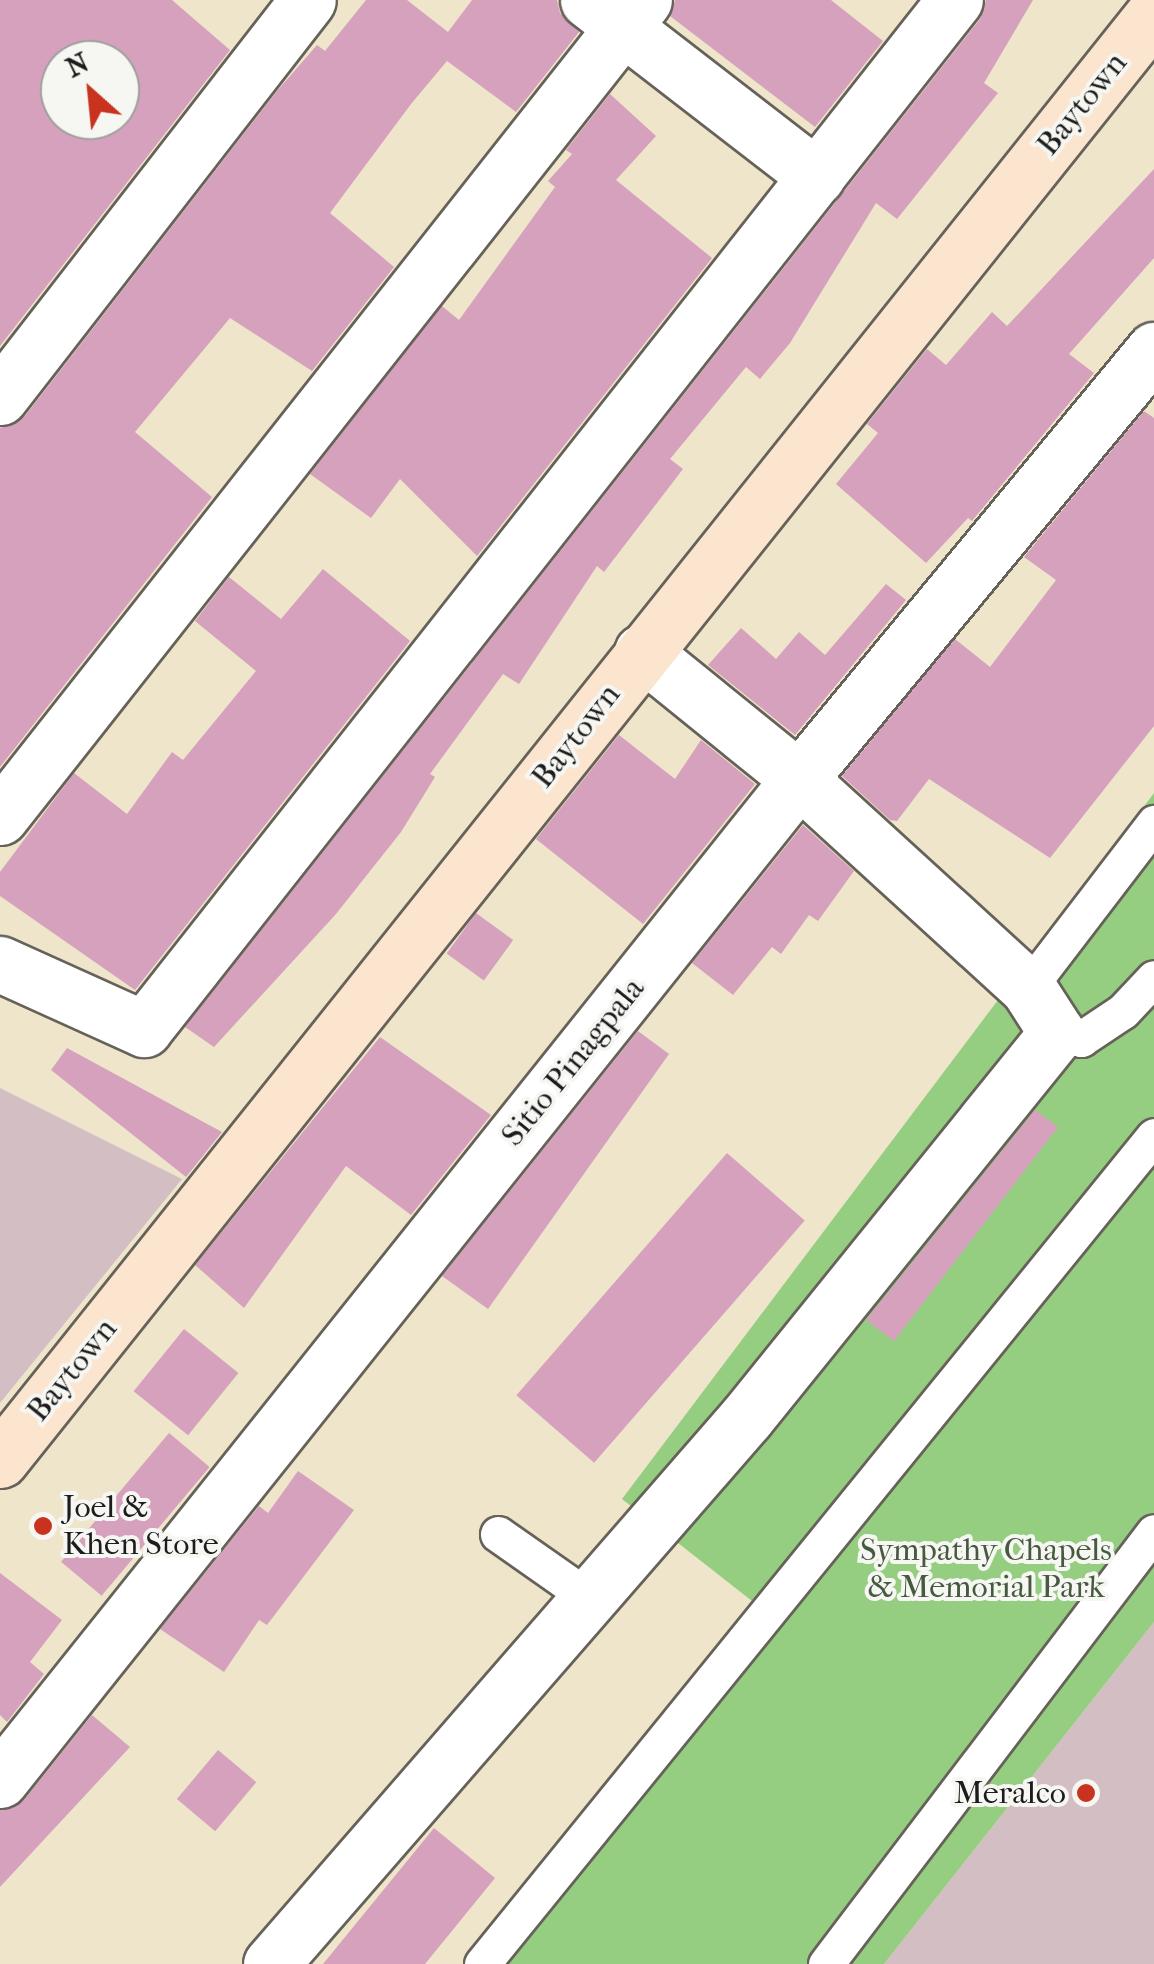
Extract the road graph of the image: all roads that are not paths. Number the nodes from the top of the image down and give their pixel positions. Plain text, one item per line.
1 (308, 0) edge
2 (955, 0) edge
3 (618, 9) edge
4 (1154, 14) edge
5 (817, 177) junction
6 (1154, 350) edge
7 (0, 397) edge
8 (642, 652) junction
9 (799, 780) junction
10 (0, 817) edge
11 (1154, 823) edge
12 (0, 964) edge
13 (1154, 978) edge
14 (1028, 988) junction
15 (1057, 1034) junction
16 (1154, 1136) edge
17 (7, 1438) edge
18 (1154, 1532) edge
19 (498, 1534) dead end
20 (591, 1599) junction
21 (0, 1780) edge
22 (271, 1964) edge
23 (482, 1964) edge
24 (826, 1964) edge

1 - 7 street
2 - 5 street
3 - 5 street
3 - 10 street
4 - 8 main road, Baytown
5 - 12 street
6 - 9 street, Sitio Pinagpala
8 - 9 street
8 - 17 main road, Baytown
9 - 14 street
9 - 21 street, Sitio Pinagpala
11 - 14 lane
13 - 15 lane
14 - 15 street
15 - 20 street
16 - 23 lane
18 - 24 lane
19 - 20 lane
20 - 22 street

